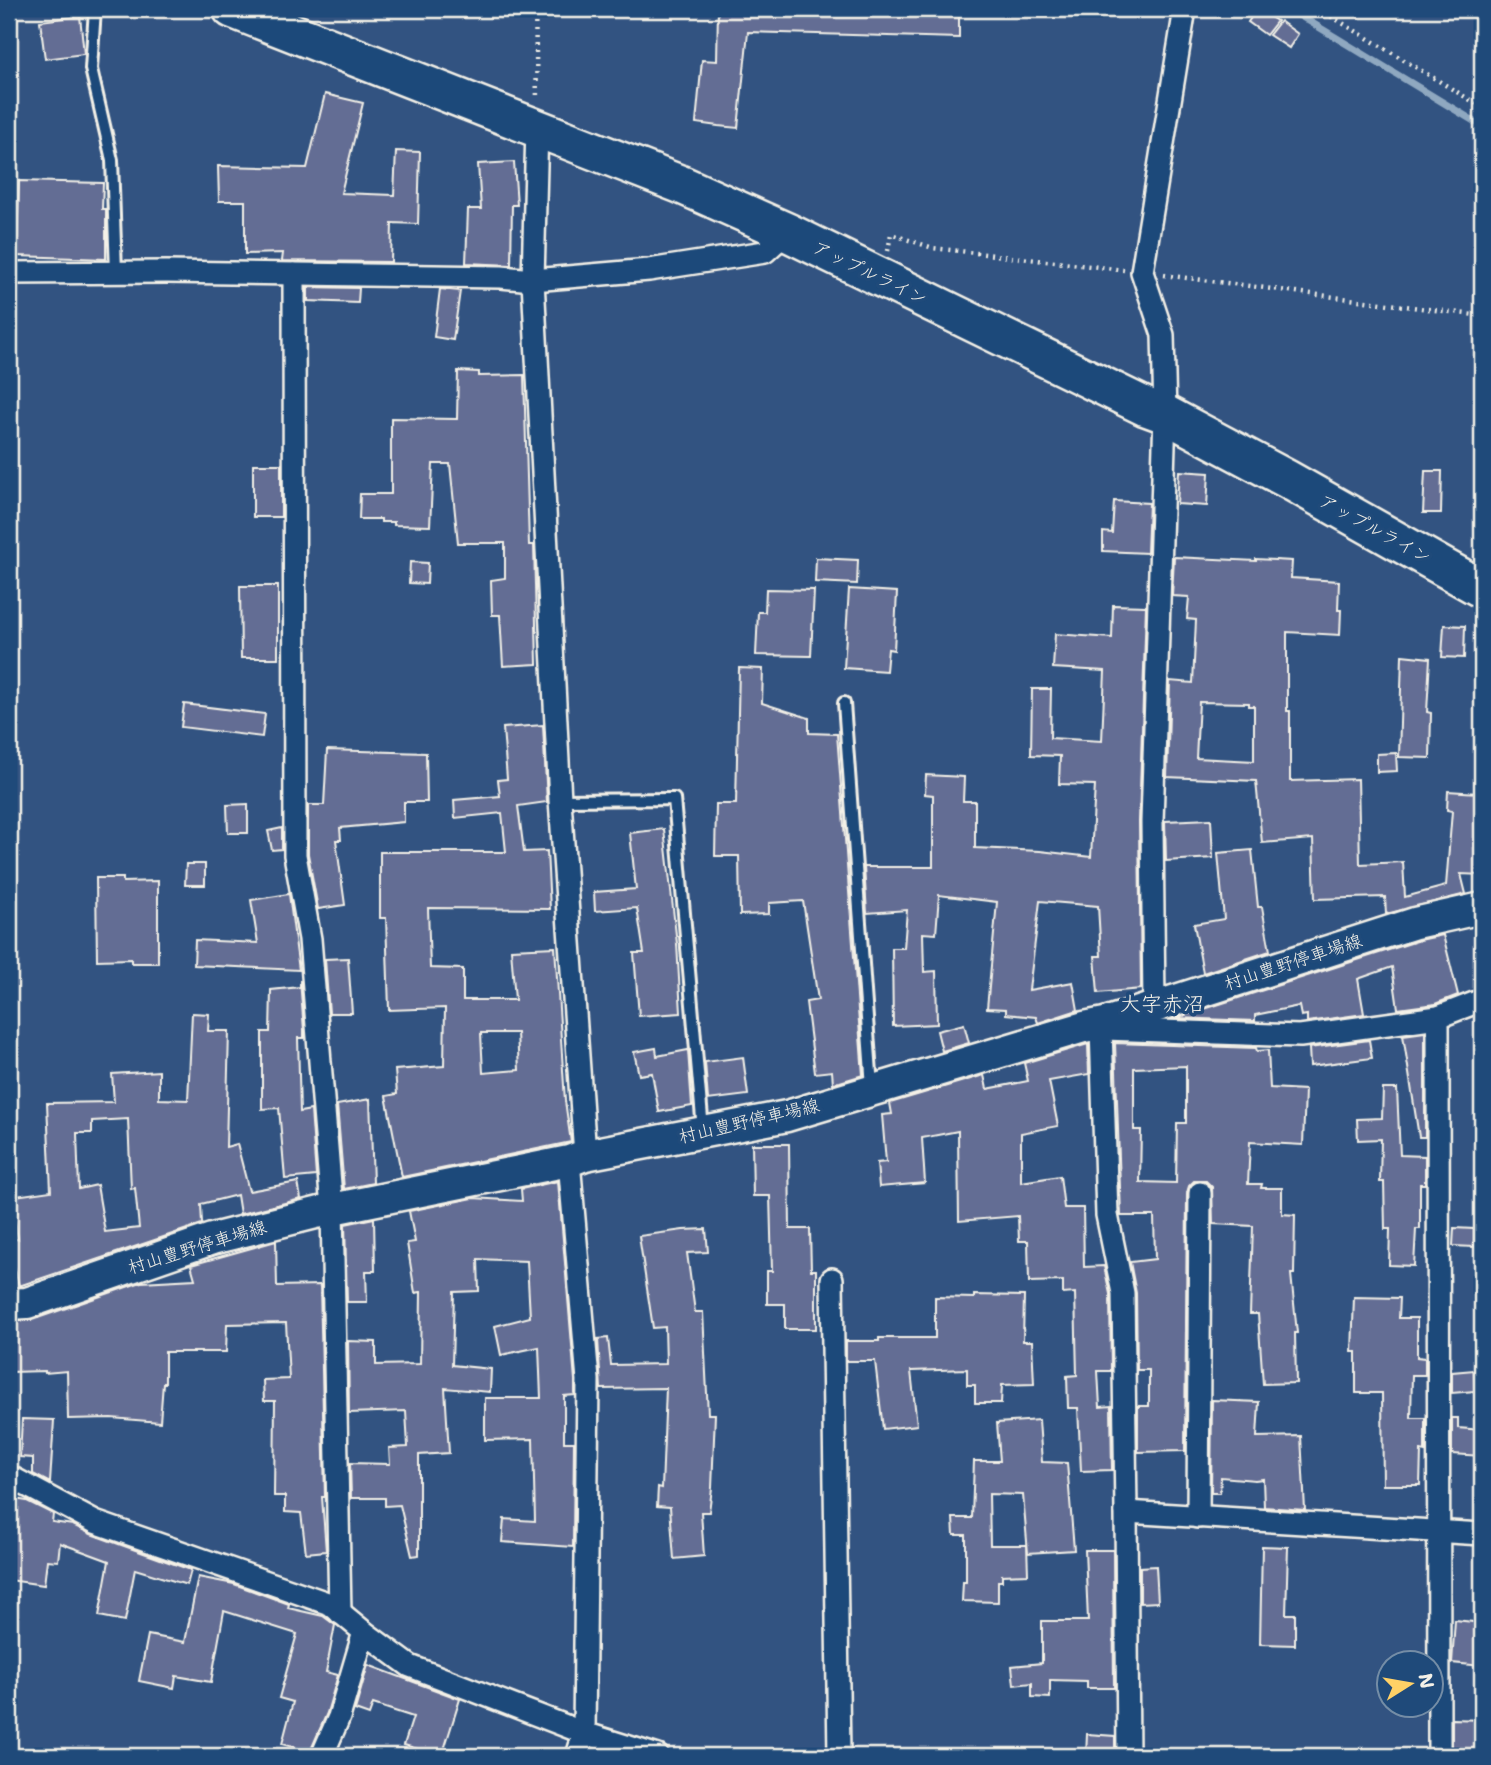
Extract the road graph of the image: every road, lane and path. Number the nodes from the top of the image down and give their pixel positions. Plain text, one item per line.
1 (95, 9) edge
2 (232, 9) edge
3 (535, 9) edge
4 (1185, 9) edge
5 (1319, 9) edge
6 (1482, 107) edge
7 (537, 127) junction
8 (787, 232) junction
9 (116, 272) junction
10 (9, 273) edge
11 (293, 274) junction
12 (533, 280) junction
13 (1165, 414) junction
14 (1482, 589) edge
15 (844, 702) dead end
16 (560, 800) junction
17 (1482, 908) edge
18 (1482, 1000) edge
19 (1154, 1007) junction
20 (1438, 1017) junction
21 (1093, 1028) junction
22 (872, 1090) junction
23 (704, 1132) junction
24 (577, 1158) junction
25 (1200, 1193) dead end
26 (332, 1209) junction
27 (832, 1279) dead end
28 (9, 1304) edge
29 (9, 1476) edge
30 (1126, 1512) junction
31 (1198, 1517) junction
32 (1440, 1530) junction
33 (1482, 1534) edge
34 (340, 1613) junction
35 (364, 1632) junction
36 (584, 1733) junction
37 (322, 1756) edge
38 (577, 1756) edge
39 (658, 1756) edge
40 (839, 1756) edge
41 (1128, 1756) edge
42 (1439, 1756) edge

1 - 9 lane
2 - 7 highway, アップルライン
3 - 7 path
4 - 13 street
5 - 6 path
7 - 8 highway, アップルライン
7 - 12 street
8 - 12 street
8 - 13 highway, アップルライン
9 - 10 street
9 - 11 street
11 - 12 street
11 - 26 street
12 - 16 street
13 - 14 highway, アップルライン
13 - 19 street
15 - 22 lane
16 - 23 lane
16 - 24 street
17 - 19 main road, 村山豊野停車場線
18 - 20 street
19 - 21 main road, 村山豊野停車場線
20 - 21 street
20 - 32 street
21 - 22 main road, 村山豊野停車場線
21 - 30 street
22 - 23 main road, 村山豊野停車場線
23 - 24 main road, 村山豊野停車場線
24 - 26 main road, 村山豊野停車場線
24 - 36 street
25 - 31 street
26 - 28 main road, 村山豊野停車場線
26 - 34 street
27 - 40 street
29 - 34 street
30 - 31 street
30 - 41 street
31 - 32 street
32 - 33 street
32 - 42 street
34 - 35 street
35 - 36 street
35 - 37 street
36 - 38 street
36 - 39 street

